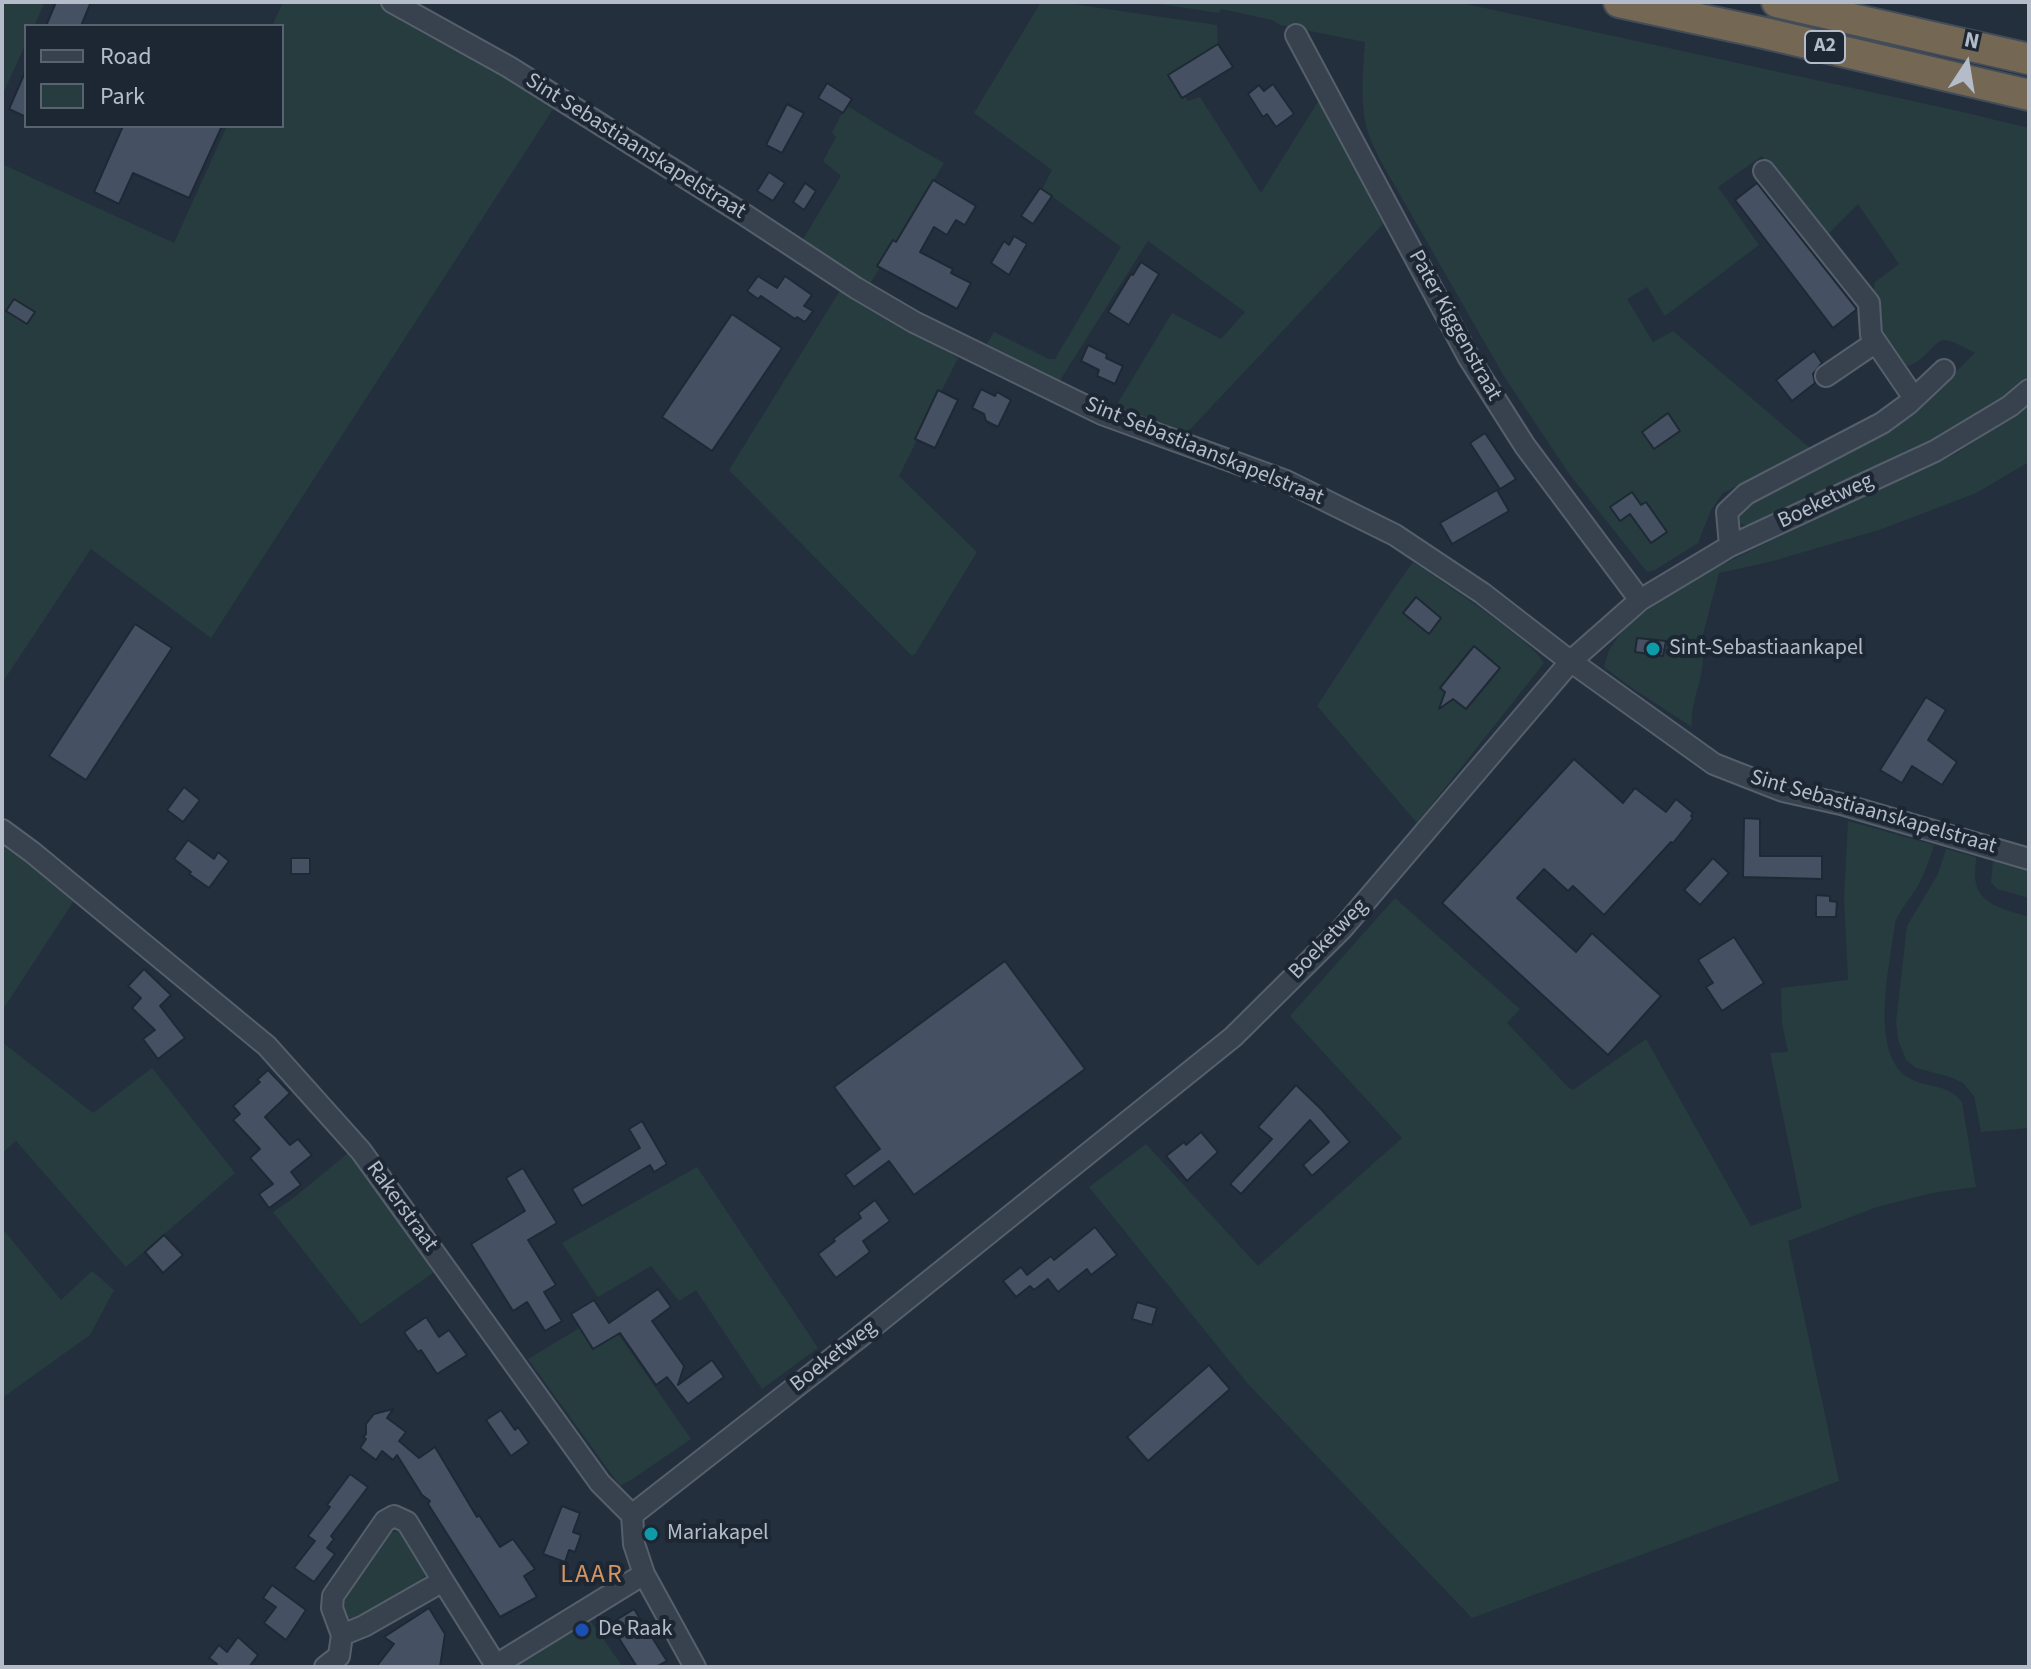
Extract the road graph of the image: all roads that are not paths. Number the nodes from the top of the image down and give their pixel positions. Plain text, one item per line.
1 (392, 2) edge
2 (1619, 2) edge
3 (1777, 2) edge
4 (1296, 35) dead end
5 (2029, 59) edge
6 (2029, 95) edge
7 (1764, 171) dead end
8 (1876, 342) junction
9 (1944, 370) dead end
10 (1826, 376) dead end
11 (2029, 390) edge
12 (1914, 398) junction
13 (1730, 546) junction
14 (1640, 600) junction
15 (1571, 661) junction
16 (2, 830) edge
17 (2029, 859) edge
18 (632, 1515) junction
19 (644, 1574) junction
20 (443, 1581) junction
21 (342, 1635) junction
22 (497, 1666) edge
23 (325, 1667) edge
24 (695, 1667) edge

1 - 15 street, Sint Sebastiaanskapelstraat
2 - 6 highway, A2
3 - 5 highway, A2
4 - 14 street, Pater Kiggenstraat
7 - 8 street
8 - 10 street
8 - 12 street
9 - 12 street
11 - 13 street, Boeketweg
12 - 13 street
13 - 14 street, Boeketweg
14 - 15 street, Boeketweg
15 - 17 street, Sint Sebastiaanskapelstraat
15 - 18 street, Boeketweg
16 - 18 street, Rakerstraat
18 - 19 street
19 - 22 street
19 - 24 street
20 - 21 street
20 - 21 street
20 - 22 street
21 - 23 street

